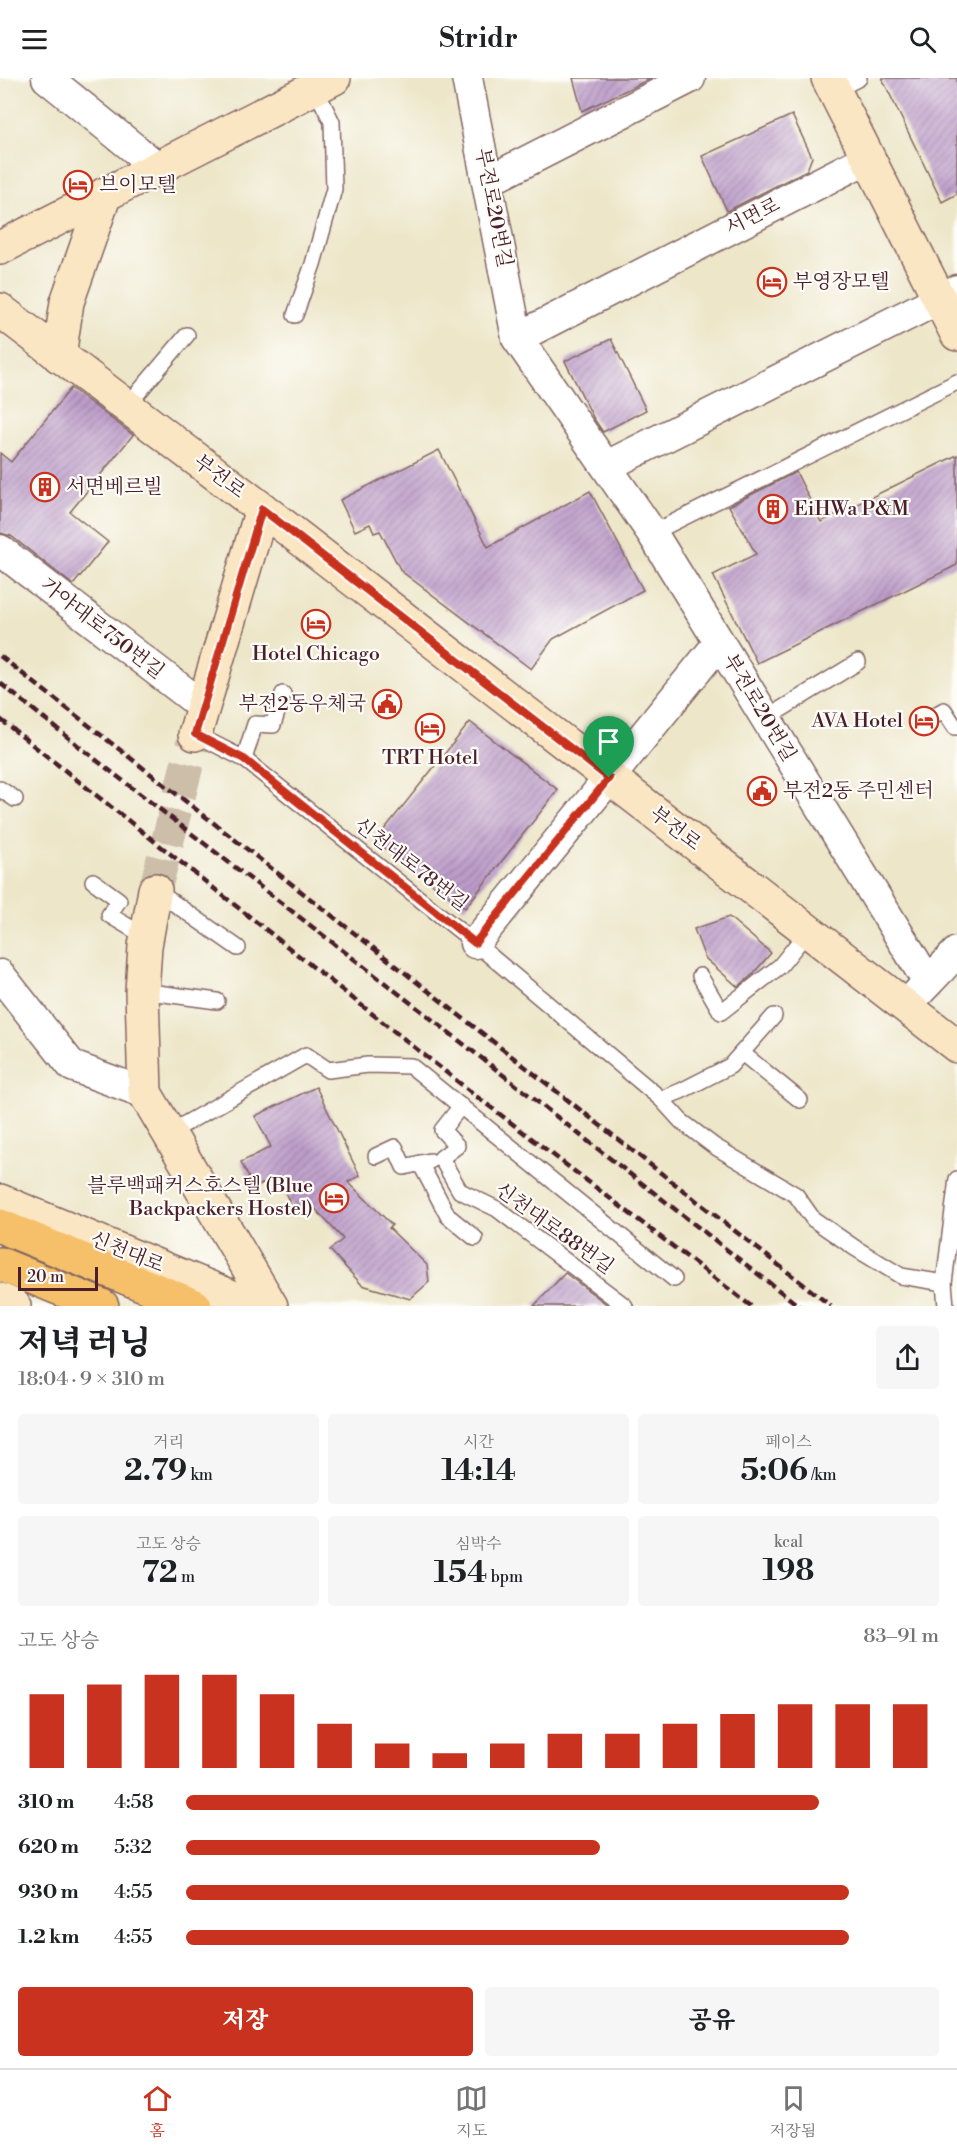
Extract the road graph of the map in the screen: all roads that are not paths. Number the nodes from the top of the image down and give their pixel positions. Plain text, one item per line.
1 (47, 78) edge
2 (467, 78) edge
3 (690, 78) edge
4 (840, 82) edge
5 (324, 83) edge
6 (868, 158) junction
7 (157, 167) junction
8 (488, 181) junction
9 (105, 194) junction
10 (0, 248) edge
11 (948, 294) edge
12 (0, 310) edge
13 (295, 315) dead end
14 (957, 334) edge
15 (187, 335) dead end
16 (517, 338) junction
17 (59, 356) junction
18 (957, 382) edge
19 (126, 407) junction
20 (607, 466) junction
21 (262, 509) junction
22 (652, 533) junction
23 (0, 550) edge
24 (719, 643) junction
25 (858, 662) dead end
26 (283, 694) dead end
27 (765, 719) junction
28 (200, 720) junction
29 (924, 721) dead end
30 (956, 728) edge
31 (244, 759) junction
32 (609, 778) junction
33 (0, 789) edge
34 (15, 799) dead end
35 (93, 881) dead end
36 (154, 891) joint
37 (808, 931) junction
38 (146, 937) junction
39 (475, 943) junction
40 (238, 948) dead end
41 (957, 952) edge
42 (0, 975) edge
43 (700, 976) dead end
44 (928, 982) junction
45 (142, 991) junction
46 (217, 1001) dead end
47 (905, 1006) junction
48 (774, 1016) dead end
49 (957, 1046) edge
50 (742, 1053) junction
51 (145, 1093) junction
52 (661, 1099) junction
53 (801, 1100) dead end
54 (460, 1106) junction
55 (169, 1133) junction
56 (376, 1156) dead end
57 (441, 1158) junction
58 (420, 1163) junction
59 (957, 1179) edge
60 (0, 1201) edge
61 (0, 1226) edge
62 (475, 1238) dead end
63 (0, 1264) edge
64 (674, 1279) dead end
65 (944, 1283) junction
66 (0, 1300) edge
67 (14, 1306) edge
68 (102, 1306) edge
69 (195, 1306) edge
70 (254, 1306) edge
71 (272, 1306) edge
72 (625, 1306) edge
73 (946, 1306) edge

1 - 7 street
2 - 8 street, 부전로20번길
3 - 8 street
4 - 6 main road
5 - 7 main road
5 - 13 lane
6 - 11 main road
6 - 16 street, 서면로
7 - 9 main road
8 - 16 street, 부전로20번길
9 - 10 main road
9 - 17 main road
11 - 14 main road
11 - 20 street
12 - 17 main road, 부전로
15 - 19 lane
16 - 20 street, 부전로20번길
17 - 19 main road, 부전로
18 - 22 lane
19 - 21 main road, 부전로
20 - 22 street, 부전로20번길
21 - 28 main road
21 - 32 main road, 부전로
22 - 24 street, 부전로20번길
23 - 28 street, 가야대로750번길
24 - 27 street, 부전로20번길
24 - 32 street
25 - 27 lane
26 - 31 lane
27 - 44 street, 부전로20번길
28 - 31 lane, 신천대로78번길
29 - 30 lane
31 - 39 lane, 신천대로78번길
32 - 37 main road, 부전로
32 - 39 street
33 - 34 lane
35 - 38 lane
36 - 38 main road
36 - 40 lane
37 - 43 lane
37 - 47 main road, 부전로
38 - 45 main road
39 - 52 lane, 신천대로78번길
41 - 44 street
42 - 51 street
44 - 47 street
45 - 46 lane
45 - 51 main road
47 - 49 main road, 부전로
48 - 50 lane
50 - 52 lane
50 - 53 lane
51 - 55 main road
52 - 65 lane, 신천대로78번길
54 - 55 lane, 신천대로88번길
54 - 57 lane
54 - 64 lane, 신천대로88번길
55 - 71 main road
56 - 58 lane
57 - 58 lane
57 - 72 lane, 신천대로88번길
58 - 62 lane
59 - 65 lane
60 - 70 main road, 신천대로
61 - 69 highway
63 - 68 highway
65 - 73 lane
66 - 67 main road

